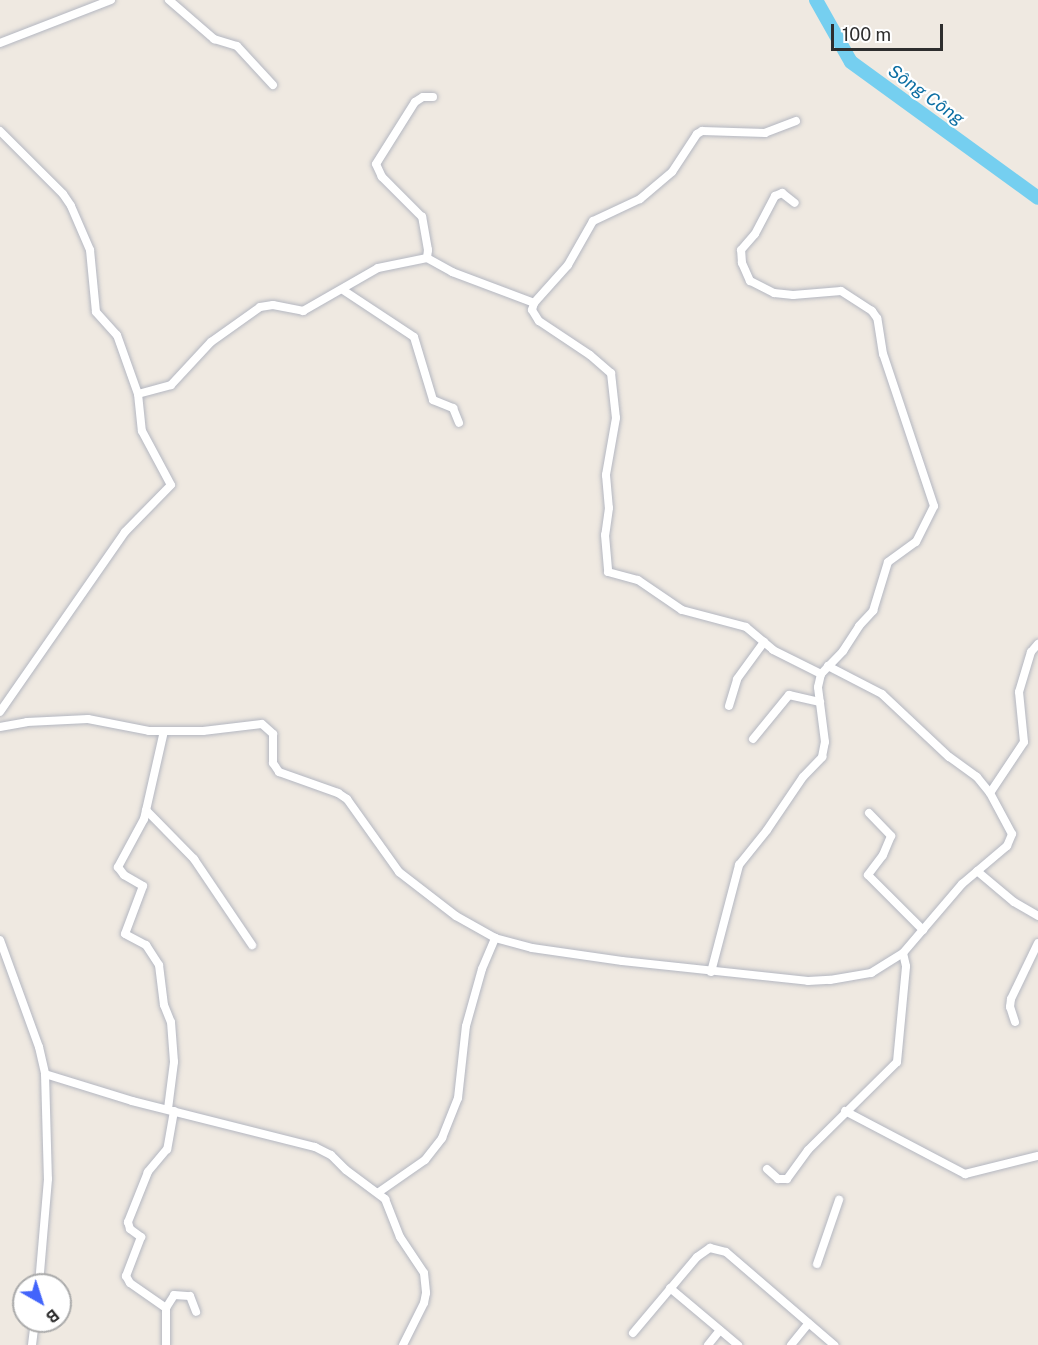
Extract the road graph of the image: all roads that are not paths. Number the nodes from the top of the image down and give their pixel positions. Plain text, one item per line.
1 (111, 0) edge
2 (170, 0) edge
3 (0, 43) edge
4 (273, 85) dead end
5 (433, 97) dead end
6 (796, 121) dead end
7 (0, 131) edge
8 (795, 203) dead end
9 (427, 258) junction
10 (343, 290) junction
11 (534, 303) junction
12 (138, 394) junction
13 (459, 423) dead end
14 (764, 642) junction
15 (1038, 644) edge
16 (828, 666) junction
17 (821, 674) junction
18 (820, 702) junction
19 (729, 706) dead end
20 (0, 711) edge
21 (0, 727) edge
22 (164, 731) junction
23 (753, 739) dead end
24 (990, 793) junction
25 (146, 810) junction
26 (869, 813) dead end
27 (977, 871) junction
28 (1038, 915) edge
29 (923, 930) junction
30 (495, 938) junction
31 (0, 940) edge
32 (1038, 943) edge
33 (252, 945) dead end
34 (903, 953) junction
35 (711, 972) junction
36 (1015, 1022) dead end
37 (45, 1074) junction
38 (171, 1110) junction
39 (845, 1112) junction
40 (1038, 1156) edge
41 (767, 1169) dead end
42 (379, 1192) junction
43 (839, 1200) dead end
44 (817, 1264) dead end
45 (40, 1273) edge
46 (670, 1288) junction
47 (166, 1308) junction
48 (196, 1312) dead end
49 (809, 1323) junction
50 (720, 1330) junction
51 (633, 1333) dead end
52 (166, 1345) edge
53 (403, 1345) edge
54 (708, 1345) edge
55 (738, 1345) edge
56 (791, 1345) edge
57 (834, 1345) edge

1 - 3 street
2 - 4 street
5 - 9 street
6 - 11 street
7 - 12 street
8 - 16 street
9 - 10 street
9 - 11 street
10 - 12 street
10 - 13 street
11 - 14 street
12 - 20 street
14 - 17 street
14 - 19 street
15 - 24 street
16 - 17 street
16 - 24 street
17 - 18 street
18 - 23 street
18 - 35 street
21 - 22 street
22 - 25 street
22 - 30 street
24 - 27 street
25 - 33 street
25 - 38 street
26 - 29 street
27 - 28 street
27 - 29 street
29 - 34 street
30 - 35 street
30 - 42 street
31 - 37 street
32 - 36 street
34 - 35 street
34 - 39 street
37 - 38 street
37 - 45 street
38 - 42 street
38 - 47 street
39 - 40 street
39 - 41 street
42 - 53 street
43 - 44 street
46 - 49 street
46 - 50 street
46 - 51 street
47 - 48 street
47 - 52 street
49 - 56 street
49 - 57 street
50 - 54 street
50 - 55 street

